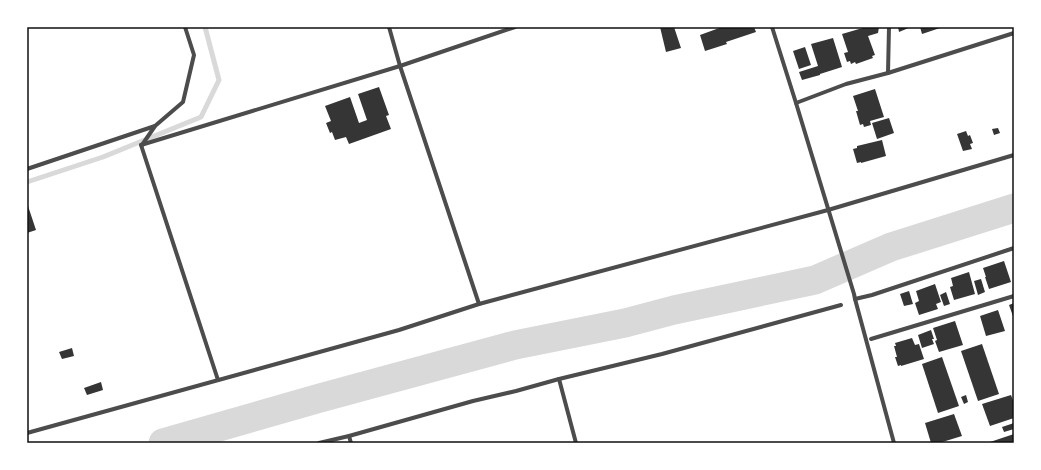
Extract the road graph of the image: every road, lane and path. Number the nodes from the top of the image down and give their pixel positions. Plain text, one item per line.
1 (185, 27) edge
2 (389, 27) edge
3 (515, 27) edge
4 (772, 27) edge
5 (889, 27) edge
6 (1014, 32) edge
7 (400, 66) junction
8 (888, 73) junction
9 (796, 103) junction
10 (155, 126) junction
11 (141, 145) junction
12 (1014, 155) edge
13 (27, 169) edge
14 (828, 210) junction
15 (1014, 248) edge
16 (1014, 296) edge
17 (854, 299) junction
18 (479, 304) junction
19 (841, 306) dead end
20 (871, 339) dead end
21 (560, 379) junction
22 (218, 380) junction
23 (27, 433) edge
24 (349, 436) junction
25 (319, 443) edge
26 (351, 443) edge
27 (576, 443) edge
28 (894, 443) edge

1 - 10 street
2 - 7 street
3 - 7 street
4 - 9 street
5 - 8 street
6 - 8 street
7 - 11 street
7 - 18 street
8 - 9 street
9 - 14 street
10 - 11 street
10 - 13 street
11 - 22 street
12 - 14 street
14 - 17 street
14 - 18 street
15 - 17 street
16 - 20 street
17 - 28 street
18 - 22 street
19 - 21 street
21 - 24 street
21 - 27 street
22 - 23 street
24 - 25 street
24 - 26 street

